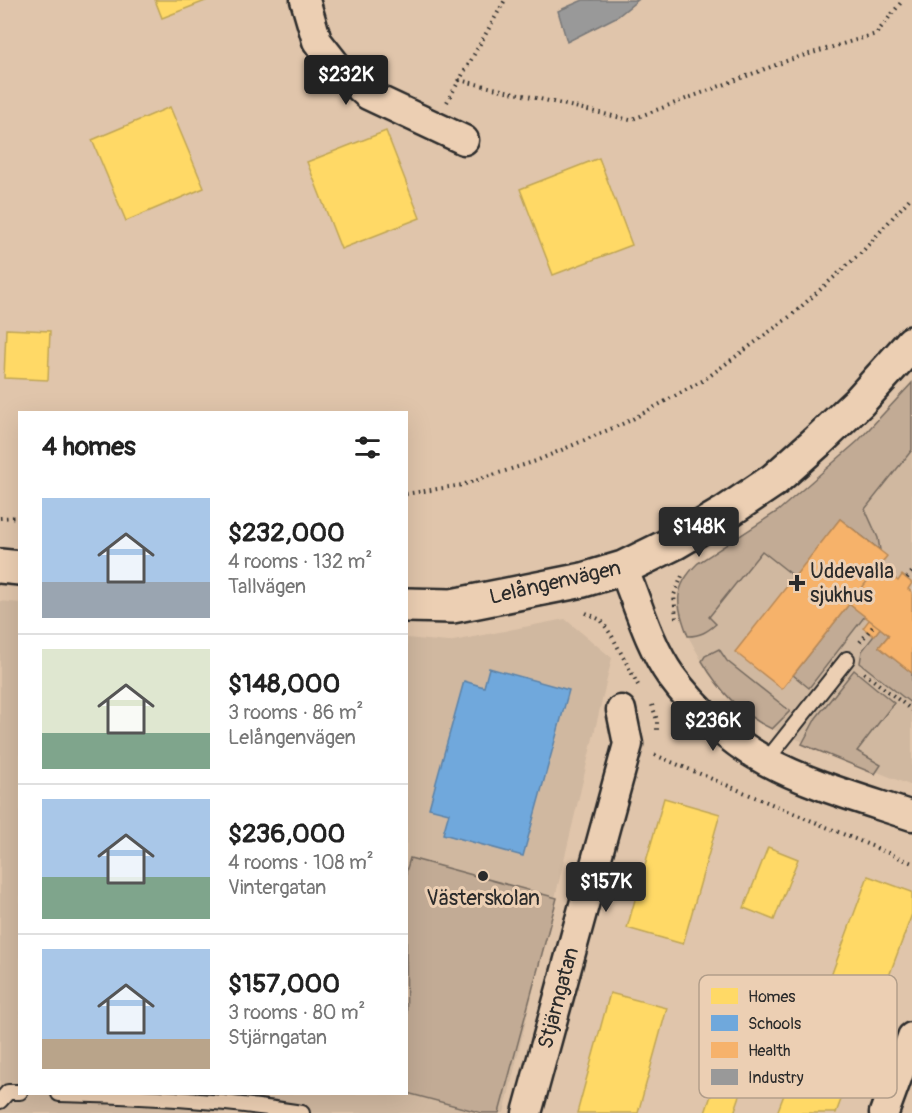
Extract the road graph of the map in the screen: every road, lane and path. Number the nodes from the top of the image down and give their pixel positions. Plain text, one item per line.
1 (305, 0) edge
2 (505, 0) edge
3 (903, 0) edge
4 (459, 80) junction
5 (433, 126) junction
6 (464, 140) dead end
7 (912, 195) edge
8 (912, 343) edge
9 (408, 494) edge
10 (18, 517) edge
11 (0, 518) edge
12 (0, 566) edge
13 (18, 568) edge
14 (623, 568) junction
15 (912, 572) edge
16 (907, 578) dead end
17 (408, 605) edge
18 (847, 659) joint
19 (621, 710) dead end
20 (912, 710) edge
21 (766, 761) junction
22 (912, 816) edge
23 (912, 1037) edge
24 (897, 1078) edge
25 (86, 1095) edge
26 (890, 1098) edge
27 (300, 1113) edge
28 (527, 1113) edge
29 (884, 1113) edge

1 - 5 street
2 - 4 path
3 - 4 path
4 - 5 path
5 - 6 street
7 - 9 path
8 - 14 street, Lelångenvägen
10 - 11 path
12 - 13 street
14 - 17 street, Lelångenvägen
14 - 21 street
15 - 16 path
18 - 20 path
18 - 21 lane
19 - 28 street, Stjärngatan
21 - 22 street
23 - 24 street
25 - 27 lane
26 - 29 street

